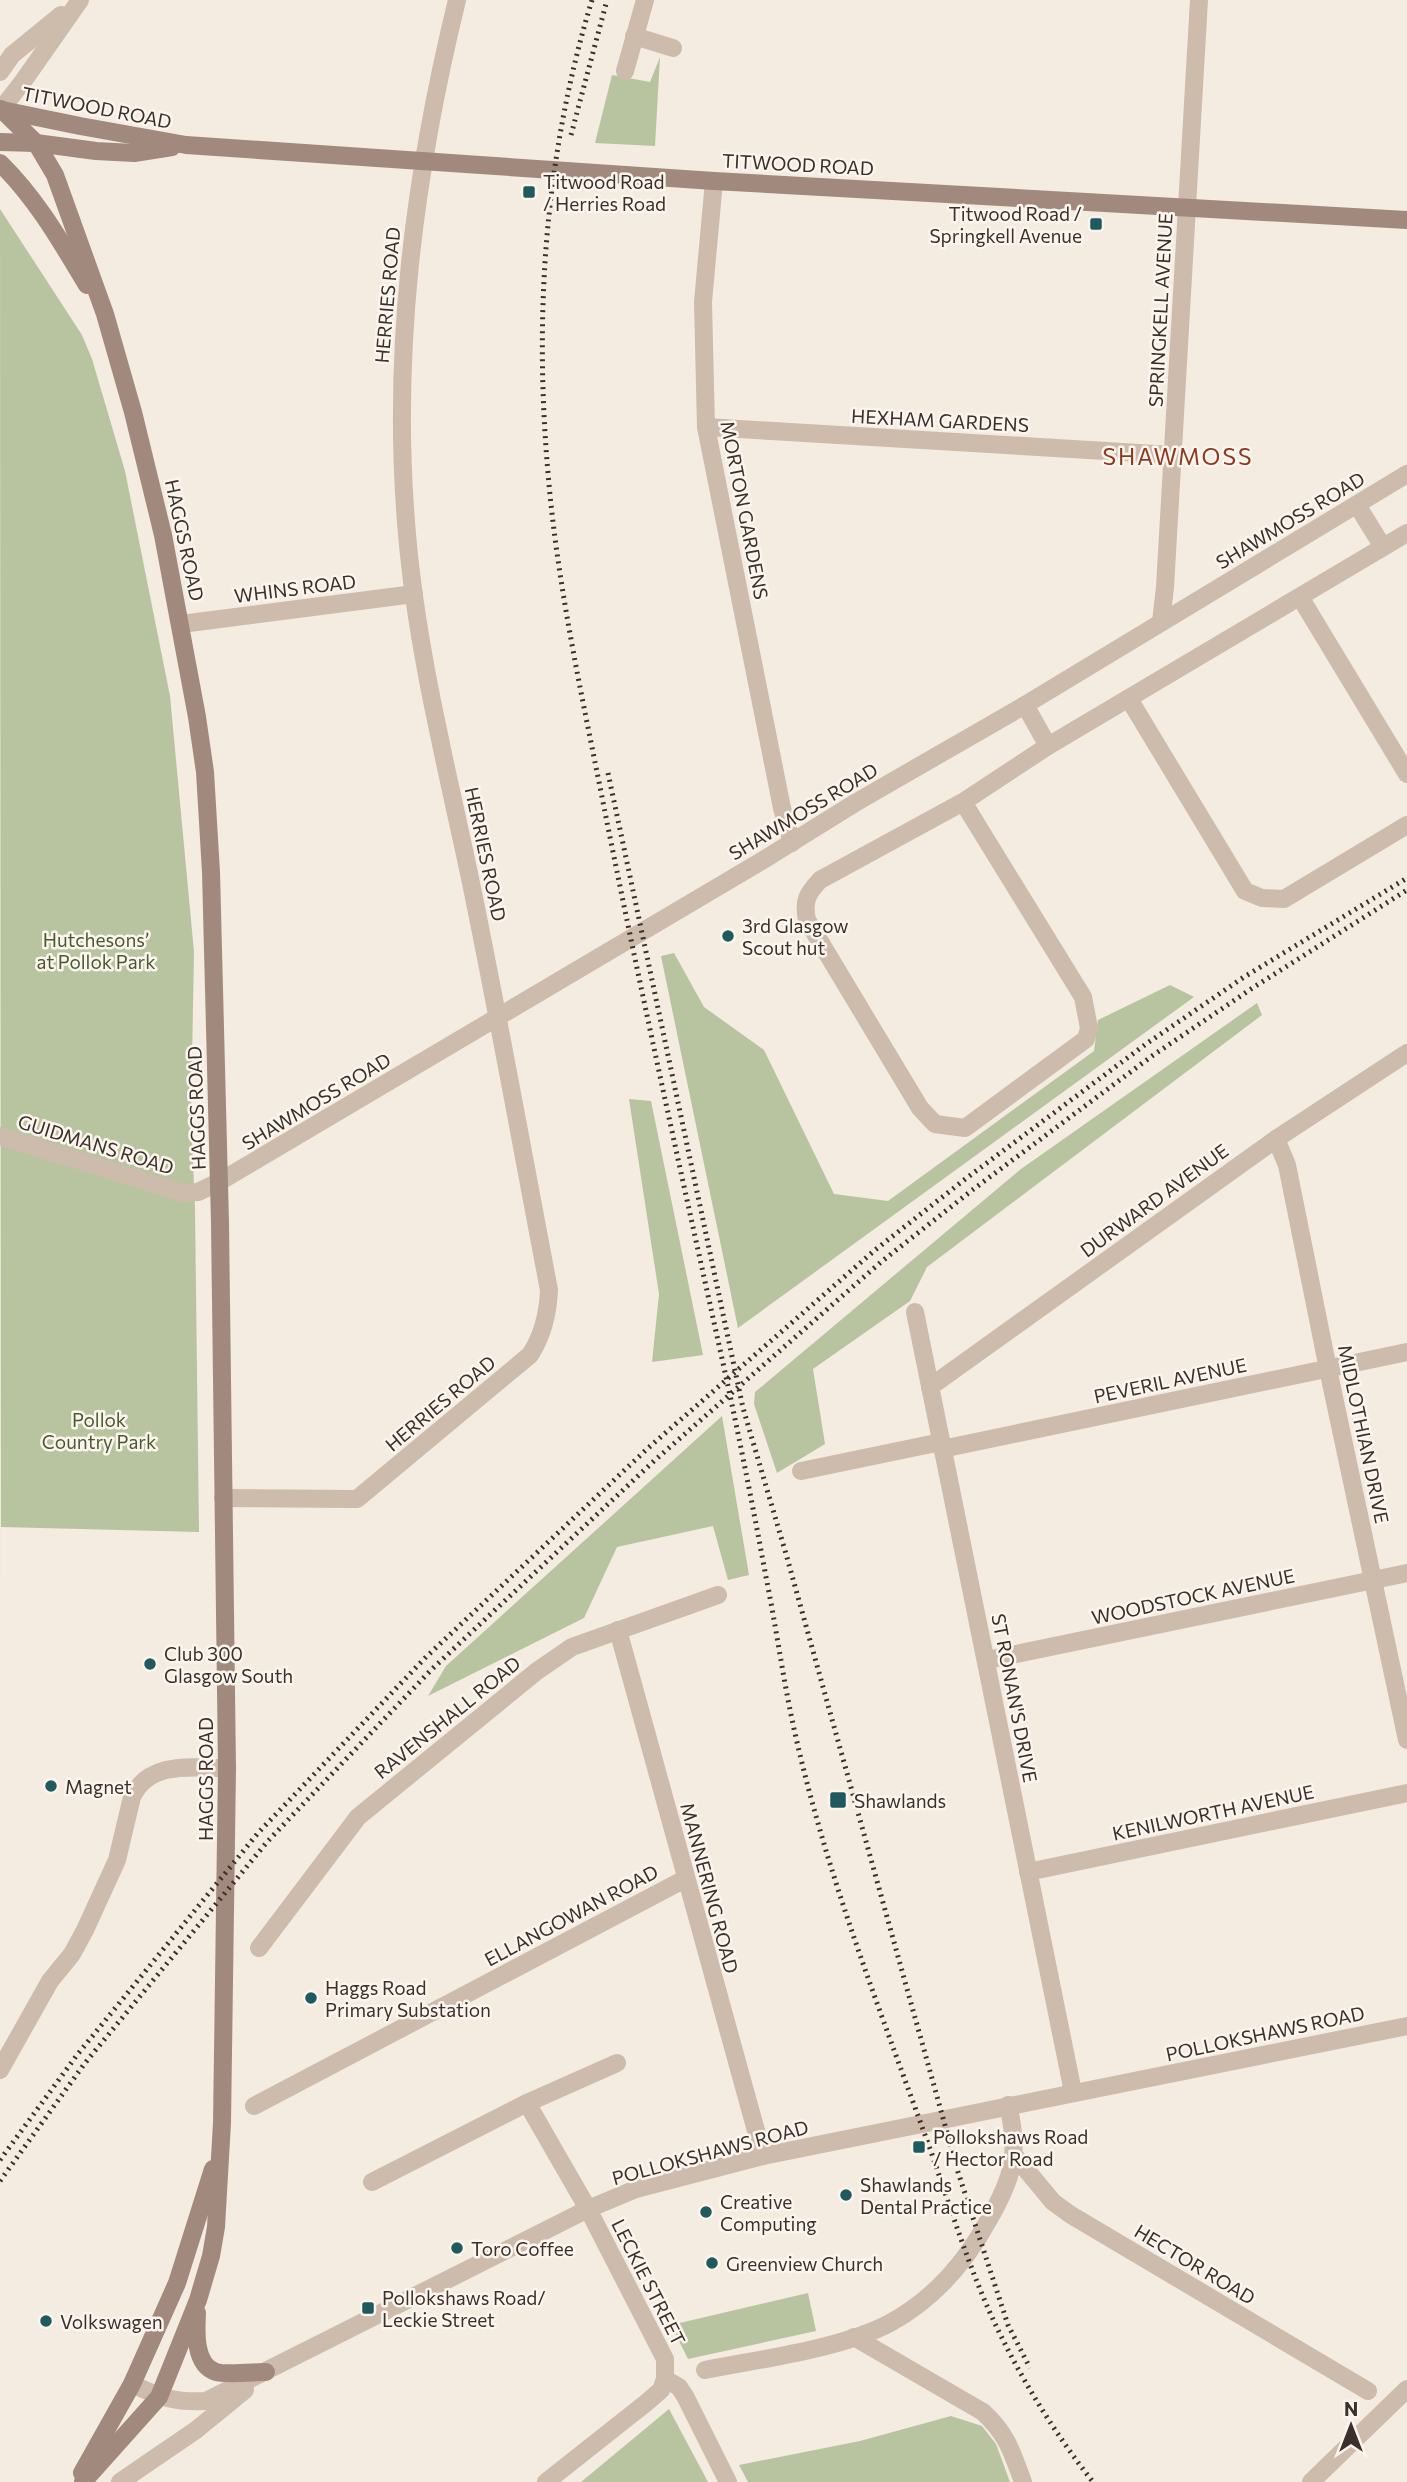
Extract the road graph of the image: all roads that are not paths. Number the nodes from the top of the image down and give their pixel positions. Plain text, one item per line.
1 (79, 0) edge
2 (457, 0) edge
3 (645, 0) edge
4 (1199, 0) edge
5 (634, 36) junction
6 (673, 48) dead end
7 (0, 72) edge
8 (625, 72) dead end
9 (0, 110) edge
10 (0, 142) edge
11 (36, 143) junction
12 (186, 145) junction
13 (422, 161) junction
14 (0, 163) edge
15 (714, 181) junction
16 (1186, 208) junction
17 (1407, 220) edge
18 (106, 314) junction
19 (706, 427) junction
20 (1172, 455) junction
21 (1407, 474) edge
22 (1357, 505) junction
23 (1407, 533) edge
24 (1383, 547) junction
25 (414, 594) junction
26 (1300, 597) junction
27 (1161, 622) junction
28 (181, 624) junction
29 (1129, 699) junction
30 (1025, 705) junction
31 (1048, 746) junction
32 (1407, 774) edge
33 (962, 802) junction
34 (1407, 825) edge
35 (792, 843) junction
36 (499, 1016) junction
37 (1407, 1053) edge
38 (0, 1136) edge
39 (1276, 1139) junction
40 (219, 1182) junction
41 (915, 1312) dead end
42 (1407, 1352) edge
43 (1328, 1369) junction
44 (930, 1387) junction
45 (941, 1446) junction
46 (801, 1471) dead end
47 (223, 1498) junction
48 (1407, 1573) edge
49 (1374, 1580) junction
50 (718, 1595) dead end
51 (618, 1630) junction
52 (987, 1660) junction
53 (1407, 1740) edge
54 (227, 1768) junction
55 (1407, 1793) edge
56 (1028, 1872) junction
57 (685, 1879) junction
58 (259, 1948) dead end
59 (1407, 2026) edge
60 (617, 2063) dead end
61 (0, 2070) edge
62 (1073, 2092) junction
63 (527, 2103) junction
64 (1008, 2105) junction
65 (254, 2106) dead end
66 (220, 2146) junction
67 (1014, 2155) junction
68 (763, 2156) junction
69 (372, 2182) dead end
70 (588, 2208) junction
71 (198, 2300) junction
72 (854, 2337) junction
73 (705, 2370) dead end
74 (266, 2372) junction
75 (665, 2379) junction
76 (132, 2384) junction
77 (1407, 2389) edge
78 (1368, 2391) dead end
79 (159, 2398) junction
80 (1389, 2406) junction
81 (1407, 2414) edge
82 (77, 2482) edge
83 (83, 2482) edge
84 (120, 2482) edge
85 (546, 2482) edge
86 (728, 2482) edge
87 (1023, 2482) edge
88 (1311, 2482) edge

1 - 7 street
1 - 9 street
2 - 13 street, HERRIES ROAD
3 - 5 street
4 - 16 street, SPRINGKELL AVENUE
5 - 6 street
5 - 8 street
9 - 11 main road, HAGGS ROAD
9 - 12 main road, TITWOOD ROAD
10 - 11 main road, TITWOOD ROAD
11 - 12 main road, TITWOOD ROAD
11 - 18 main road, HAGGS ROAD
12 - 13 main road, TITWOOD ROAD
13 - 15 main road, TITWOOD ROAD
13 - 25 street, HERRIES ROAD
14 - 18 main road
15 - 16 main road, TITWOOD ROAD
15 - 19 street, MORTON GARDENS
16 - 17 main road, TITWOOD ROAD
16 - 20 street, SPRINGKELL AVENUE
18 - 28 main road, HAGGS ROAD
19 - 20 street, HEXHAM GARDENS
19 - 35 street, MORTON GARDENS
20 - 27 street, SPRINGKELL AVENUE
21 - 22 street, SHAWMOSS ROAD
22 - 24 street
22 - 27 street, SHAWMOSS ROAD
23 - 24 street
24 - 26 street
25 - 28 street, WHINS ROAD
25 - 36 street, HERRIES ROAD
26 - 29 street
26 - 32 street
27 - 30 street, SHAWMOSS ROAD
28 - 40 main road, HAGGS ROAD
29 - 31 street
29 - 34 street
30 - 31 street
30 - 35 street, SHAWMOSS ROAD
31 - 33 street
33 - 33 street
35 - 36 street, SHAWMOSS ROAD
36 - 40 street, SHAWMOSS ROAD
36 - 47 street, HERRIES ROAD
37 - 39 street, DURWARD AVENUE
38 - 40 street, GUIDMANS ROAD
39 - 43 street, MIDLOTHIAN DRIVE
39 - 44 street, DURWARD AVENUE
40 - 47 main road, HAGGS ROAD
41 - 44 street, ST RONAN'S DRIVE
42 - 43 street, PEVERIL AVENUE
43 - 45 street, PEVERIL AVENUE
43 - 49 street, MIDLOTHIAN DRIVE
44 - 45 street, ST RONAN'S DRIVE
45 - 46 street, PEVERIL AVENUE
45 - 52 street, ST RONAN'S DRIVE
47 - 54 main road, HAGGS ROAD
48 - 49 street, WOODSTOCK AVENUE
49 - 52 street, WOODSTOCK AVENUE
49 - 53 street, MIDLOTHIAN DRIVE
50 - 51 street, RAVENSHALL ROAD
51 - 57 street, MANNERING ROAD
51 - 58 street, RAVENSHALL ROAD
52 - 56 street, ST RONAN'S DRIVE
54 - 61 street
54 - 66 main road, HAGGS ROAD
55 - 56 street, KENILWORTH AVENUE
56 - 62 street, ST RONAN'S DRIVE
57 - 65 street, ELLANGOWAN ROAD
57 - 68 street, MANNERING ROAD
59 - 62 street, POLLOKSHAWS ROAD
60 - 63 street
62 - 64 street, POLLOKSHAWS ROAD
63 - 69 street
63 - 70 street, LECKIE STREET
64 - 67 street
64 - 68 street, POLLOKSHAWS ROAD
66 - 71 main road, HAGGS ROAD
66 - 76 main road, HAGGS ROAD
67 - 72 street
67 - 78 street, HECTOR ROAD
68 - 70 street, POLLOKSHAWS ROAD
70 - 74 street, POLLOKSHAWS ROAD
70 - 75 street, LECKIE STREET
71 - 74 main road
71 - 79 main road, HAGGS ROAD
72 - 73 street
72 - 87 street
74 - 79 street, POLLOKSHAWS ROAD
74 - 84 street
75 - 85 street
75 - 86 street
76 - 79 street, POLLOKSHAWS ROAD
76 - 82 main road
77 - 80 street
79 - 83 main road, HAGGS ROAD
80 - 81 street
80 - 88 street

